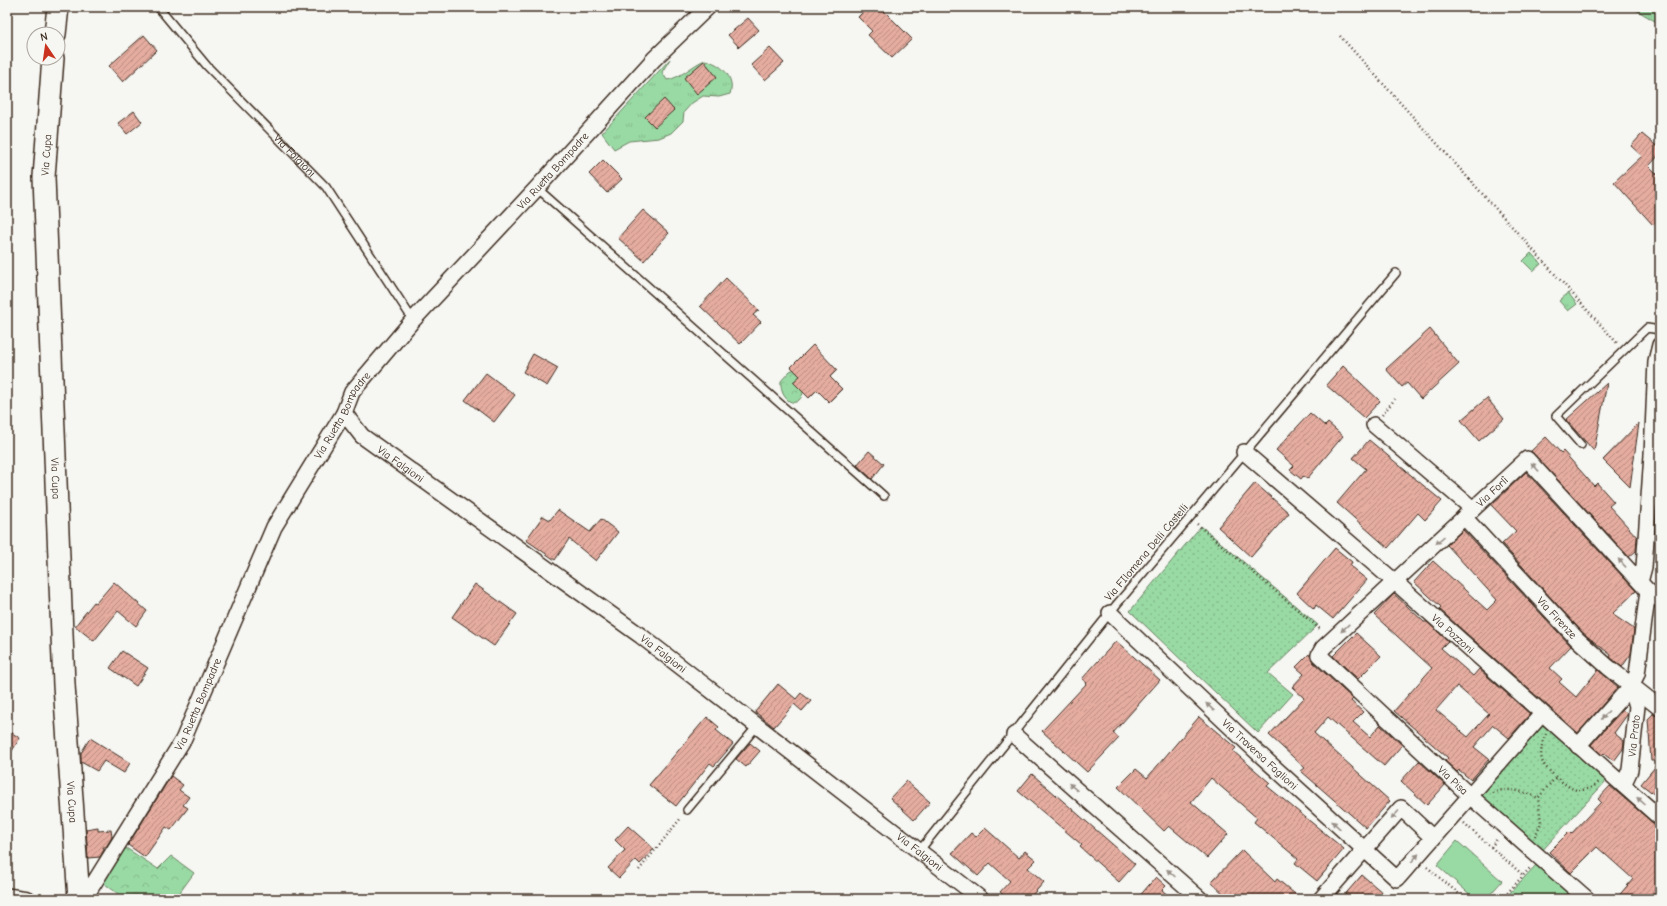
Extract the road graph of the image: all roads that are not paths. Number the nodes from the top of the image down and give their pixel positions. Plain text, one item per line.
1 (58, 7) edge
2 (158, 7) edge
3 (708, 7) edge
4 (56, 26) edge
5 (52, 66) edge
6 (537, 188) junction
7 (1396, 273) dead end
8 (413, 320) junction
9 (1660, 330) edge
10 (1660, 345) edge
11 (344, 413) junction
12 (1374, 425) road end
13 (1581, 445) dead end
14 (1244, 452) junction
15 (1656, 458) edge
16 (884, 496) dead end
17 (1469, 513) junction
18 (1394, 581) junction
19 (1649, 591) edge
20 (1110, 612) junction
21 (1322, 657) joint
22 (1631, 686) junction
23 (1660, 708) edge
24 (1542, 714) junction
25 (757, 726) junction
26 (1014, 735) junction
27 (1578, 746) junction
28 (1623, 785) junction
29 (1470, 796) junction
30 (687, 810) road end
31 (1660, 818) edge
32 (1433, 838) junction
33 (920, 850) junction
34 (1364, 851) junction
35 (7, 896) edge
36 (27, 899) edge
37 (79, 899) edge
38 (84, 899) edge
39 (981, 899) edge
40 (1200, 899) edge
41 (1322, 899) edge
42 (1587, 899) edge

1 - 4 street
2 - 8 lane, Via Falgioni
3 - 6 street, Via Ruetta Bompadre
5 - 37 street, Via Cupa
6 - 8 street, Via Ruetta Bompadre
6 - 16 lane
7 - 14 lane, Via FIlomena Delli Castelli
8 - 11 street, Via Ruetta Bompadre
9 - 13 lane
10 - 15 street
11 - 25 street, Via Falgioni
11 - 38 street, Via Ruetta Bompadre
12 - 17 street, Via Firenze
14 - 18 street, Via Pozzoni
14 - 20 lane, Via FIlomena Delli Castelli
15 - 19 street
17 -> 18 street, Via Forlì
19 -> 17 street, Via Forlì
17 - 22 street, Via Firenze
18 -> 21 street, Via Forlì
18 - 24 street, Via Pozzoni
19 - 22 street
20 - 26 lane, Via FIlomena Delli Castelli
34 -> 20 street, Via Traversa Faglioni
21 - 29 street, Via Pisa
22 - 23 street, Via Firenze
22 -> 27 street
22 - 28 street, Via Prato
24 - 27 street, Via Pozzoni
24 - 29 street
25 - 30 lane
25 - 33 street, Via Falgioni
26 - 33 lane, Via FIlomena Delli Castelli
40 -> 26 street
27 - 28 street, Via Pozzoni
31 -> 28 street, Via Pozzoni
29 - 32 street
29 - 42 street, Via Pisa
34 -> 32 street, Via Traversa Faglioni
32 -> 34 street
33 - 39 street, Via Falgioni
34 - 41 street
35 - 36 street

